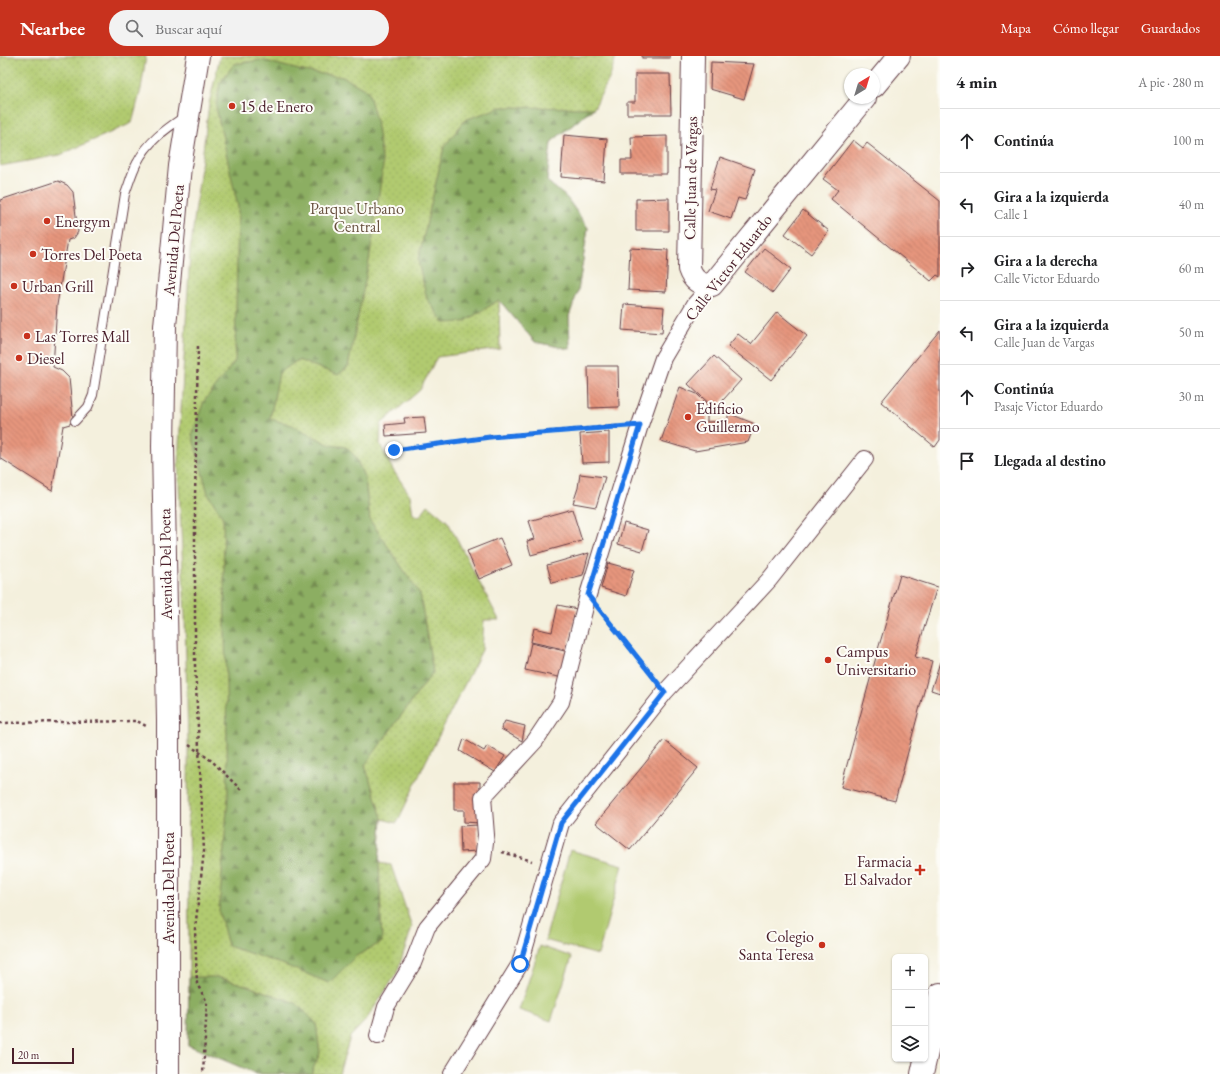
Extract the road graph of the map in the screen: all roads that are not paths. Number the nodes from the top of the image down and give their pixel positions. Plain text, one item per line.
1 (198, 56) edge
2 (693, 56) edge
3 (899, 56) edge
4 (880, 79) edge
5 (860, 104) edge
6 (188, 114) junction
7 (712, 285) junction
8 (75, 421) dead end
9 (865, 459) dead end
10 (939, 999) edge
11 (928, 1027) edge
12 (378, 1036) dead end
13 (914, 1062) edge
14 (168, 1074) edge
15 (452, 1074) edge
16 (910, 1074) edge
17 (922, 1074) edge

1 - 6 main road, Avenida Del Poeta
2 - 7 main road, Calle Juan de Vargas
3 - 4 main road
5 - 7 main road, Calle Victor Eduardo
6 - 8 lane
6 - 14 main road, Avenida Del Poeta
7 - 12 street, Calle Victor Eduardo
9 - 15 street
10 - 11 main road
10 - 17 main road
13 - 16 main road

